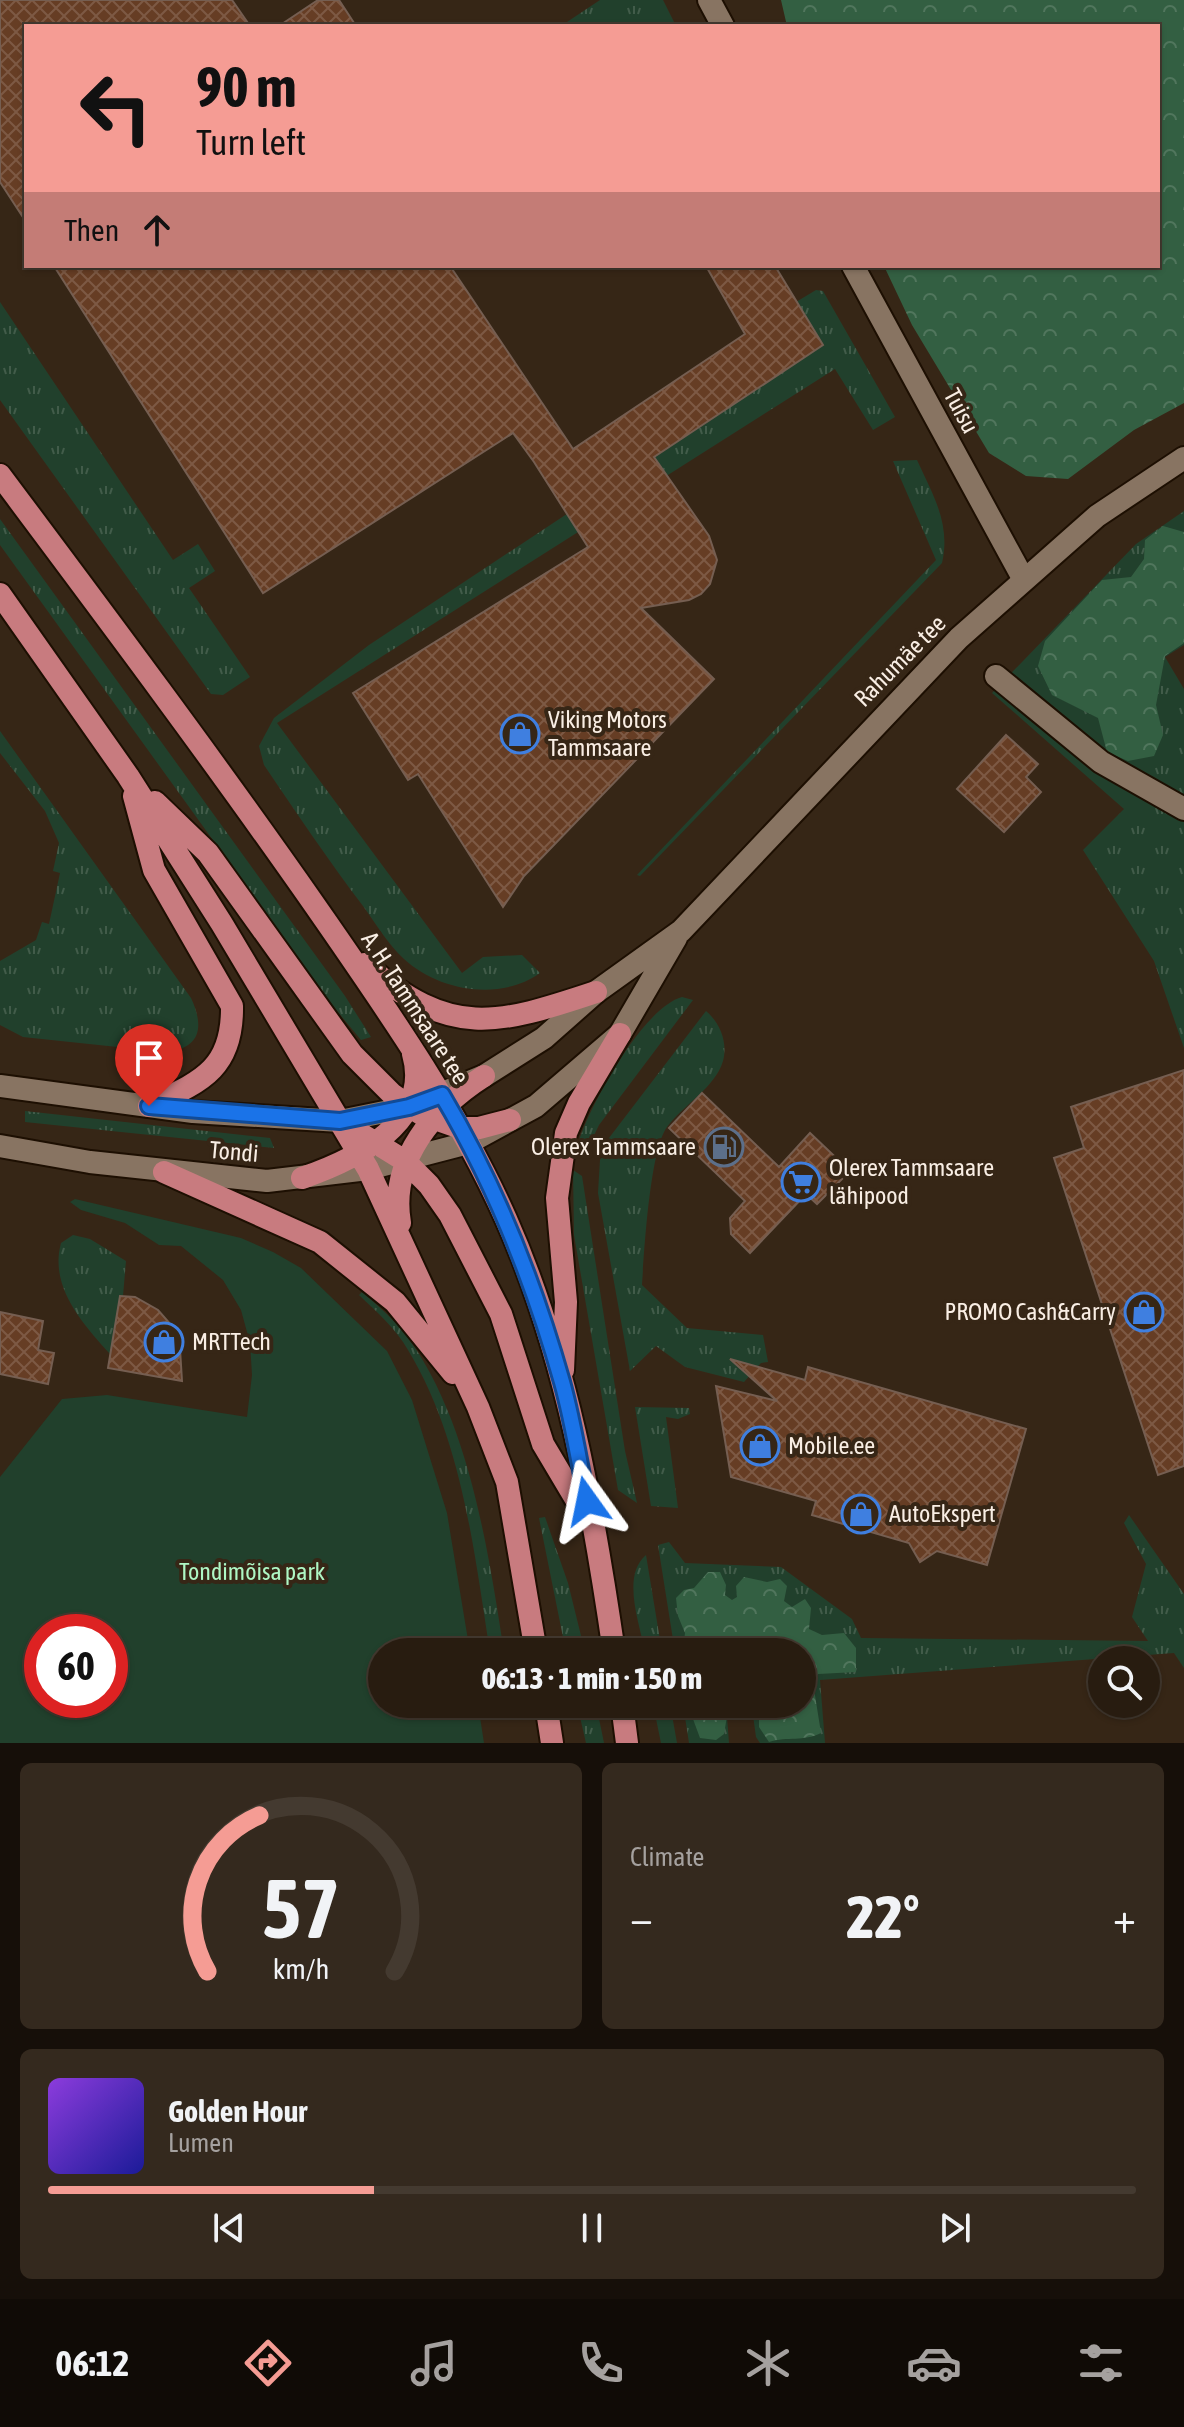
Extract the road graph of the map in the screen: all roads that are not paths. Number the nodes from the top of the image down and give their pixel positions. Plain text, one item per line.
1 (709, 0) edge
2 (722, 24) edge
3 (854, 268) edge
4 (1184, 458) edge
5 (0, 475) edge
6 (1024, 580) junction
7 (0, 594) edge
8 (996, 676) dead end
9 (128, 776) junction
10 (1184, 809) edge
11 (681, 931) junction
12 (339, 940) junction
13 (596, 992) junction
14 (620, 1034) junction
15 (409, 1042) junction
16 (484, 1076) joint
17 (0, 1086) edge
18 (441, 1105) junction
19 (149, 1106) junction
20 (409, 1107) junction
21 (510, 1120) joint
22 (340, 1121) junction
23 (465, 1135) junction
24 (0, 1146) edge
25 (368, 1155) junction
26 (405, 1161) junction
27 (164, 1172) junction
28 (302, 1178) joint
29 (402, 1240) junction
30 (563, 1383) junction
31 (478, 1407) junction
32 (593, 1528) junction
33 (534, 1638) edge
34 (612, 1638) edge
35 (548, 1718) edge
36 (624, 1718) edge
37 (552, 1743) edge
38 (627, 1743) edge

1 - 2 street
3 - 6 street, Tuisu
4 - 6 street, Rahumäe tee
5 - 12 main road, A. H. Tammsaare tee
6 - 11 street, Rahumäe tee
7 - 9 main road
8 - 10 street
9 - 19 main road
9 - 20 main road
9 - 22 main road
11 - 13 street, Rahumäe tee
11 - 14 street, Rahumäe tee
12 - 13 main road
12 - 15 main road, A. H. Tammsaare tee
13 - 16 street, Rahumäe tee
14 - 21 street, Rahumäe tee
14 - 30 main road
15 - 18 main road, A. H. Tammsaare tee
15 - 20 main road
16 - 18 main road
17 - 19 street, Tondi
18 - 20 main road
18 - 23 main road
18 - 26 main road
19 - 22 street, Tondi
20 - 22 street, Tondi
20 - 25 main road
21 - 23 main road
22 - 25 main road
23 - 26 street
23 - 30 main road
24 - 27 street, Tondi
25 - 26 main road
25 - 28 main road
25 - 29 main road
26 - 29 main road
26 - 32 main road
27 - 28 street, Tondi
27 - 31 main road
29 - 31 main road
30 - 32 main road
31 - 33 main road
32 - 34 main road
35 - 37 main road
36 - 38 main road

